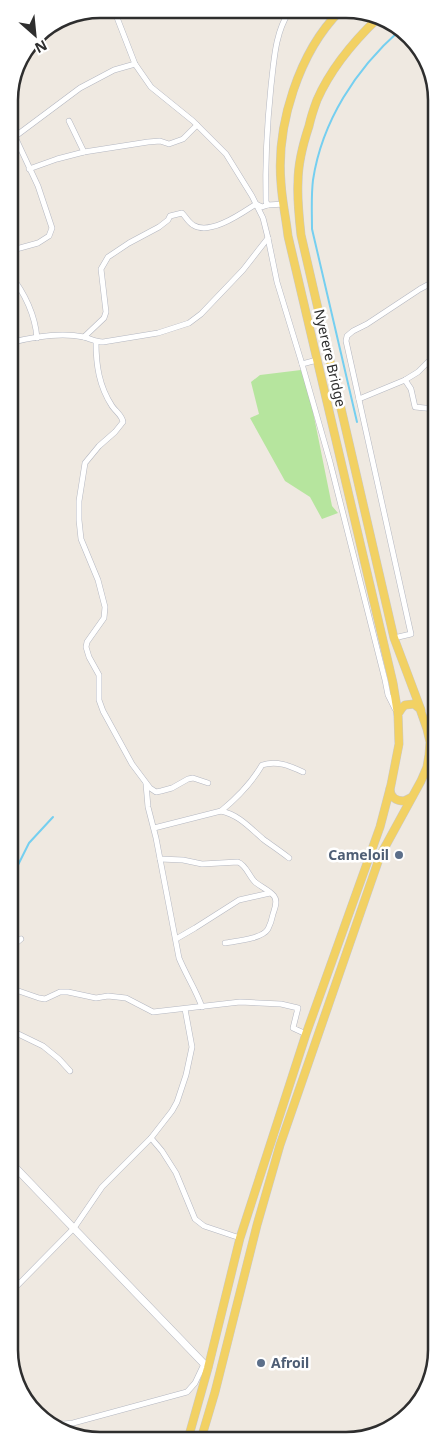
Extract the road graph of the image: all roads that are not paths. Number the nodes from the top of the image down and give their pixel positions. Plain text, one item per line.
1 (120, 18) edge
2 (285, 18) edge
3 (334, 18) edge
4 (373, 22) edge
5 (136, 64) junction
6 (69, 121) dead end
7 (197, 125) junction
8 (18, 135) edge
9 (18, 144) edge
10 (84, 152) junction
11 (29, 169) junction
12 (256, 204) junction
13 (284, 204) junction
14 (268, 205) junction
15 (268, 238) junction
16 (18, 249) edge
17 (428, 284) edge
18 (18, 286) edge
19 (84, 337) junction
20 (36, 338) junction
21 (18, 342) edge
22 (96, 342) junction
23 (317, 360) junction
24 (428, 362) edge
25 (302, 364) junction
26 (404, 380) junction
27 (359, 399) junction
28 (428, 408) edge
29 (394, 638) junction
30 (422, 712) junction
31 (398, 714) junction
32 (427, 733) edge
33 (427, 764) edge
34 (304, 772) dead end
35 (208, 783) dead end
36 (146, 784) junction
37 (390, 785) junction
38 (415, 793) junction
39 (221, 811) junction
40 (154, 828) junction
41 (288, 858) dead end
42 (160, 860) junction
43 (270, 893) junction
44 (22, 939) dead end
45 (176, 939) junction
46 (18, 942) edge
47 (225, 943) dead end
48 (18, 991) edge
49 (202, 1007) junction
50 (185, 1009) junction
51 (18, 1034) edge
52 (306, 1034) junction
53 (70, 1071) dead end
54 (151, 1138) junction
55 (18, 1170) edge
56 (74, 1228) junction
57 (240, 1238) junction
58 (18, 1284) edge
59 (206, 1366) junction
60 (62, 1424) edge
61 (190, 1432) edge
62 (203, 1432) edge

1 - 5 street
2 - 14 street
3 - 13 main road, Nyerere Bridge
4 - 29 main road, Nyerere Bridge
5 - 7 street
5 - 8 street
6 - 10 street
7 - 10 street
7 - 12 street
9 - 11 street
10 - 11 street
11 - 16 street
12 - 14 street
12 - 15 street
12 - 19 street
13 - 14 street
13 - 23 main road, Nyerere Bridge
15 - 22 street
15 - 25 street
17 - 27 street
18 - 20 street
19 - 20 street
19 - 22 street
20 - 21 street
22 - 36 street
23 - 25 street
23 - 31 main road, Nyerere Bridge
24 - 26 street
25 - 31 street
26 - 27 street
26 - 28 street
27 - 29 street
29 - 30 main road, Nyerere Bridge
30 - 31 main road
30 - 32 main road, Nyerere Bridge
31 - 37 main road, Nyerere Bridge
33 - 38 main road, Nyerere Bridge
34 - 39 street
35 - 36 street
36 - 40 street
37 - 38 main road
37 - 52 main road, Nyerere Bridge
38 - 62 main road, Nyerere Bridge
39 - 40 street
39 - 41 street
40 - 42 street
42 - 43 street
42 - 45 street
43 - 45 street
43 - 47 street
44 - 46 street
45 - 49 street
48 - 50 street
49 - 50 street
49 - 52 street
50 - 54 street
51 - 53 street
52 - 57 main road, Nyerere Bridge
54 - 56 street
54 - 57 street
55 - 56 street
56 - 58 street
56 - 59 street
57 - 59 main road, Nyerere Bridge
59 - 60 street
59 - 61 main road, Nyerere Bridge

